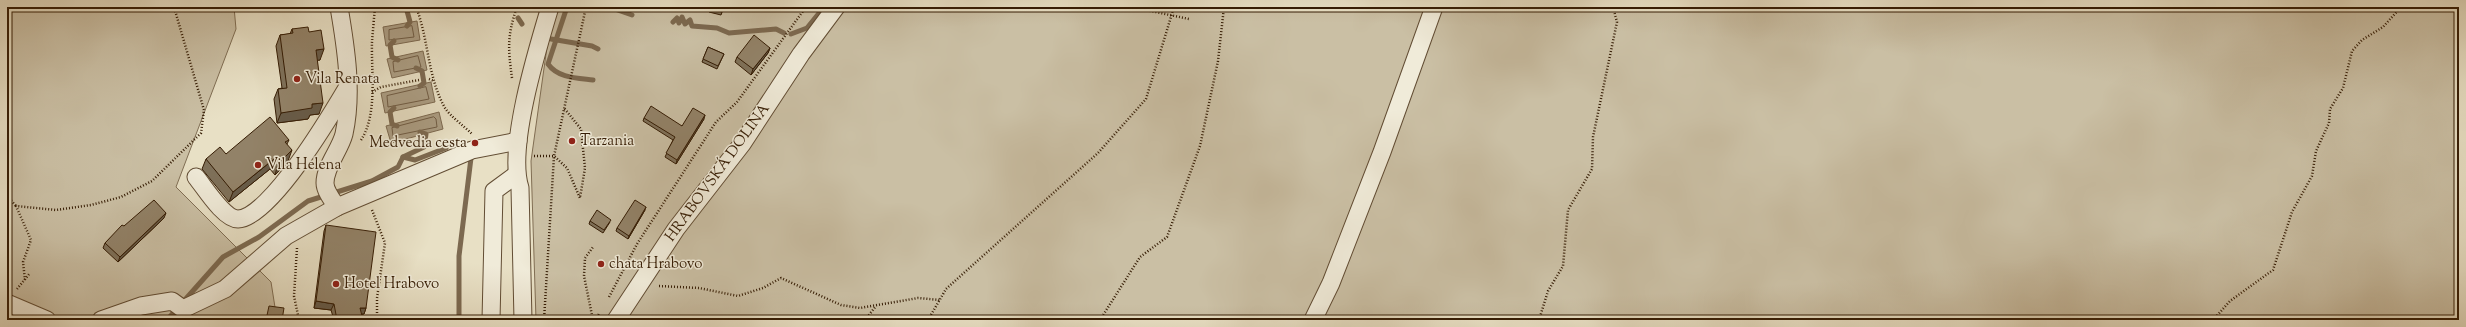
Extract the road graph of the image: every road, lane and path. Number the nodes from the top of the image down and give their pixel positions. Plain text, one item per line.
1 (174, 7) edge
2 (339, 7) edge
3 (375, 7) edge
4 (416, 7) edge
5 (517, 7) edge
6 (550, 7) edge
7 (586, 7) edge
8 (806, 7) edge
9 (836, 7) edge
10 (1132, 7) edge
11 (1174, 7) edge
12 (1224, 7) edge
13 (1434, 7) edge
14 (1613, 7) edge
15 (2401, 7) edge
16 (1171, 16) junction
17 (1189, 19) dead end
18 (429, 79) dead end
19 (419, 80) dead end
20 (512, 80) dead end
21 (435, 81) junction
22 (347, 88) junction
23 (372, 92) junction
24 (564, 108) junction
25 (518, 141) junction
26 (478, 148) junction
27 (338, 151) junction
28 (554, 156) junction
29 (516, 175) junction
30 (196, 177) dead end
31 (7, 196) edge
32 (367, 196) junction
33 (334, 203) junction
34 (16, 206) junction
35 (298, 230) junction
36 (593, 247) dead end
37 (30, 274) dead end
38 (25, 280) junction
39 (639, 283) junction
40 (11, 297) edge
41 (940, 300) junction
42 (606, 301) dead end
43 (876, 306) junction
44 (603, 307) dead end
45 (47, 320) edge
46 (101, 320) edge
47 (299, 320) edge
48 (377, 320) edge
49 (491, 320) edge
50 (523, 320) edge
51 (544, 320) edge
52 (594, 320) edge
53 (616, 320) edge
54 (865, 320) edge
55 (928, 320) edge
56 (1100, 320) edge
57 (1314, 320) edge
58 (1539, 320) edge
59 (2213, 320) edge

1 - 34 path
2 - 22 street
3 - 23 path
4 - 21 path
5 - 20 path
6 - 25 street
7 - 24 path
8 - 42 path
9 - 39 street, HRABOVSKÁ DOLINA
10 - 16 path
11 - 16 path
12 - 56 path
13 - 57 street
14 - 58 path
15 - 59 path
16 - 17 path
16 - 41 path
18 - 21 path
19 - 23 path
21 - 26 path
22 - 27 street
22 - 30 street
23 - 27 path
24 - 28 path
24 - 28 path
25 - 26 street
25 - 29 street
26 - 32 street
27 - 33 street
28 - 51 path
29 - 49 street
29 - 50 street
31 - 34 path
32 - 33 street
32 - 48 path
33 - 35 street
34 - 38 path
35 - 46 street
35 - 47 path
36 - 52 path
37 - 38 path
38 - 40 path
39 - 43 path
39 - 53 street, HRABOVSKÁ DOLINA
40 - 45 street
41 - 43 path
41 - 55 path
43 - 54 path
44 - 52 path

